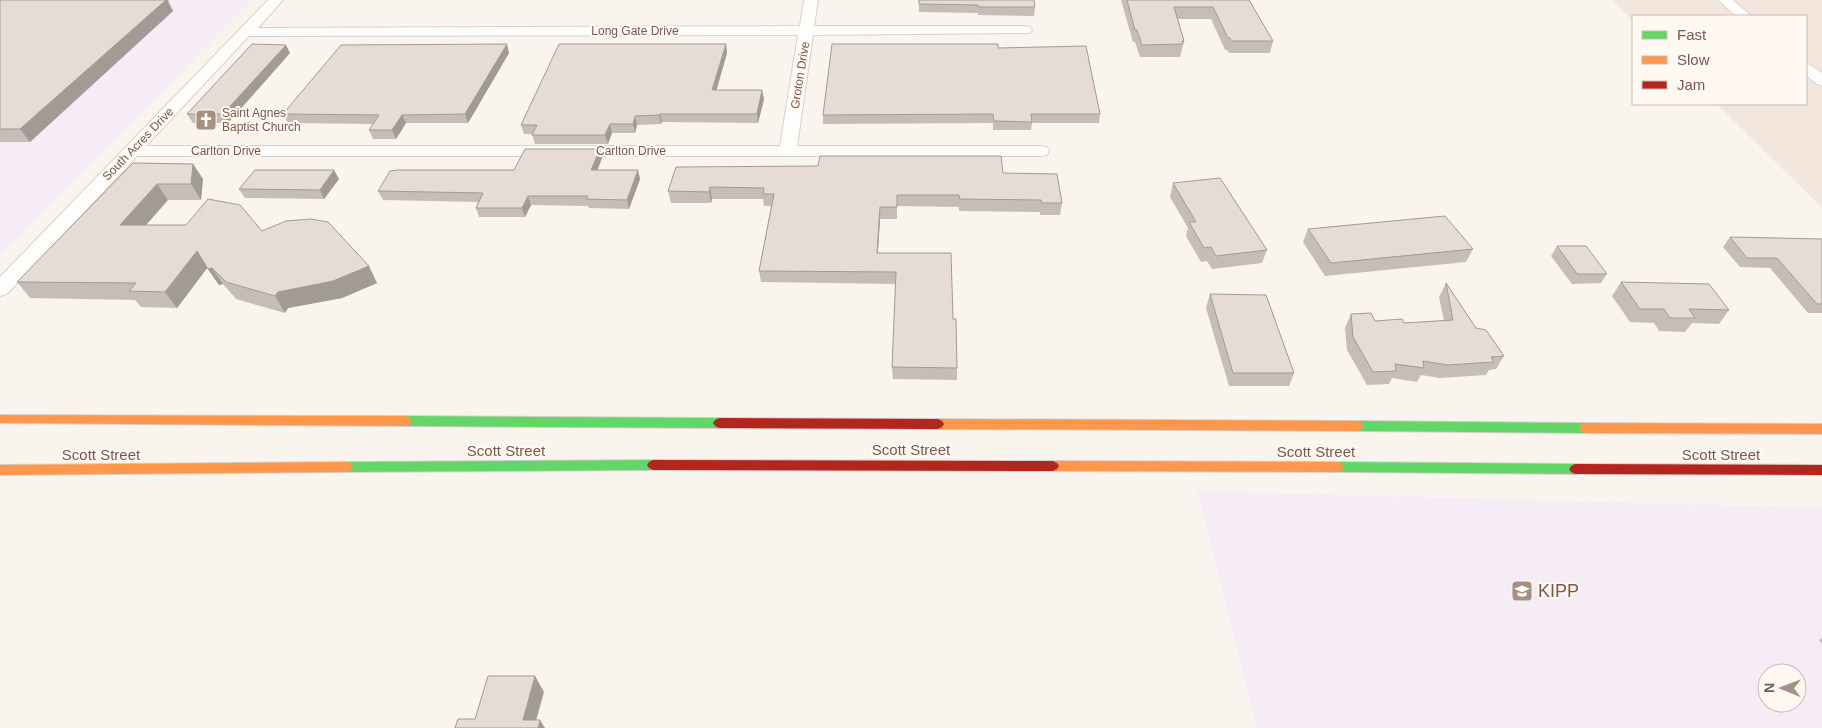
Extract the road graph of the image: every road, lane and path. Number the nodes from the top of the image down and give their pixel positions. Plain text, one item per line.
1 (276, 0) edge
2 (811, 0) edge
3 (1725, 0) edge
4 (1743, 15) edge
5 (1025, 30) dead end
6 (806, 31) junction
7 (245, 32) junction
8 (1807, 69) edge
9 (1822, 81) edge
10 (132, 150) junction
11 (788, 151) junction
12 (1041, 151) dead end
13 (0, 289) edge
14 (0, 419) edge
15 (793, 422) junction
16 (1822, 429) edge
17 (792, 439) dead end
18 (0, 470) edge
19 (1822, 470) edge

1 - 7 street, South Acres Drive
2 - 6 street, Groton Drive
3 - 4 street
5 - 6 street, Long Gate Drive
6 - 7 street, Long Gate Drive
6 - 11 street, Groton Drive
7 - 10 street, South Acres Drive
8 - 9 street
10 - 11 street, Carlton Drive
10 - 13 street, South Acres Drive
11 - 12 street, Carlton Drive
14 - 15 main road, Scott Street
15 - 16 main road, Scott Street
15 - 17 main road
18 - 19 main road, Scott Street

